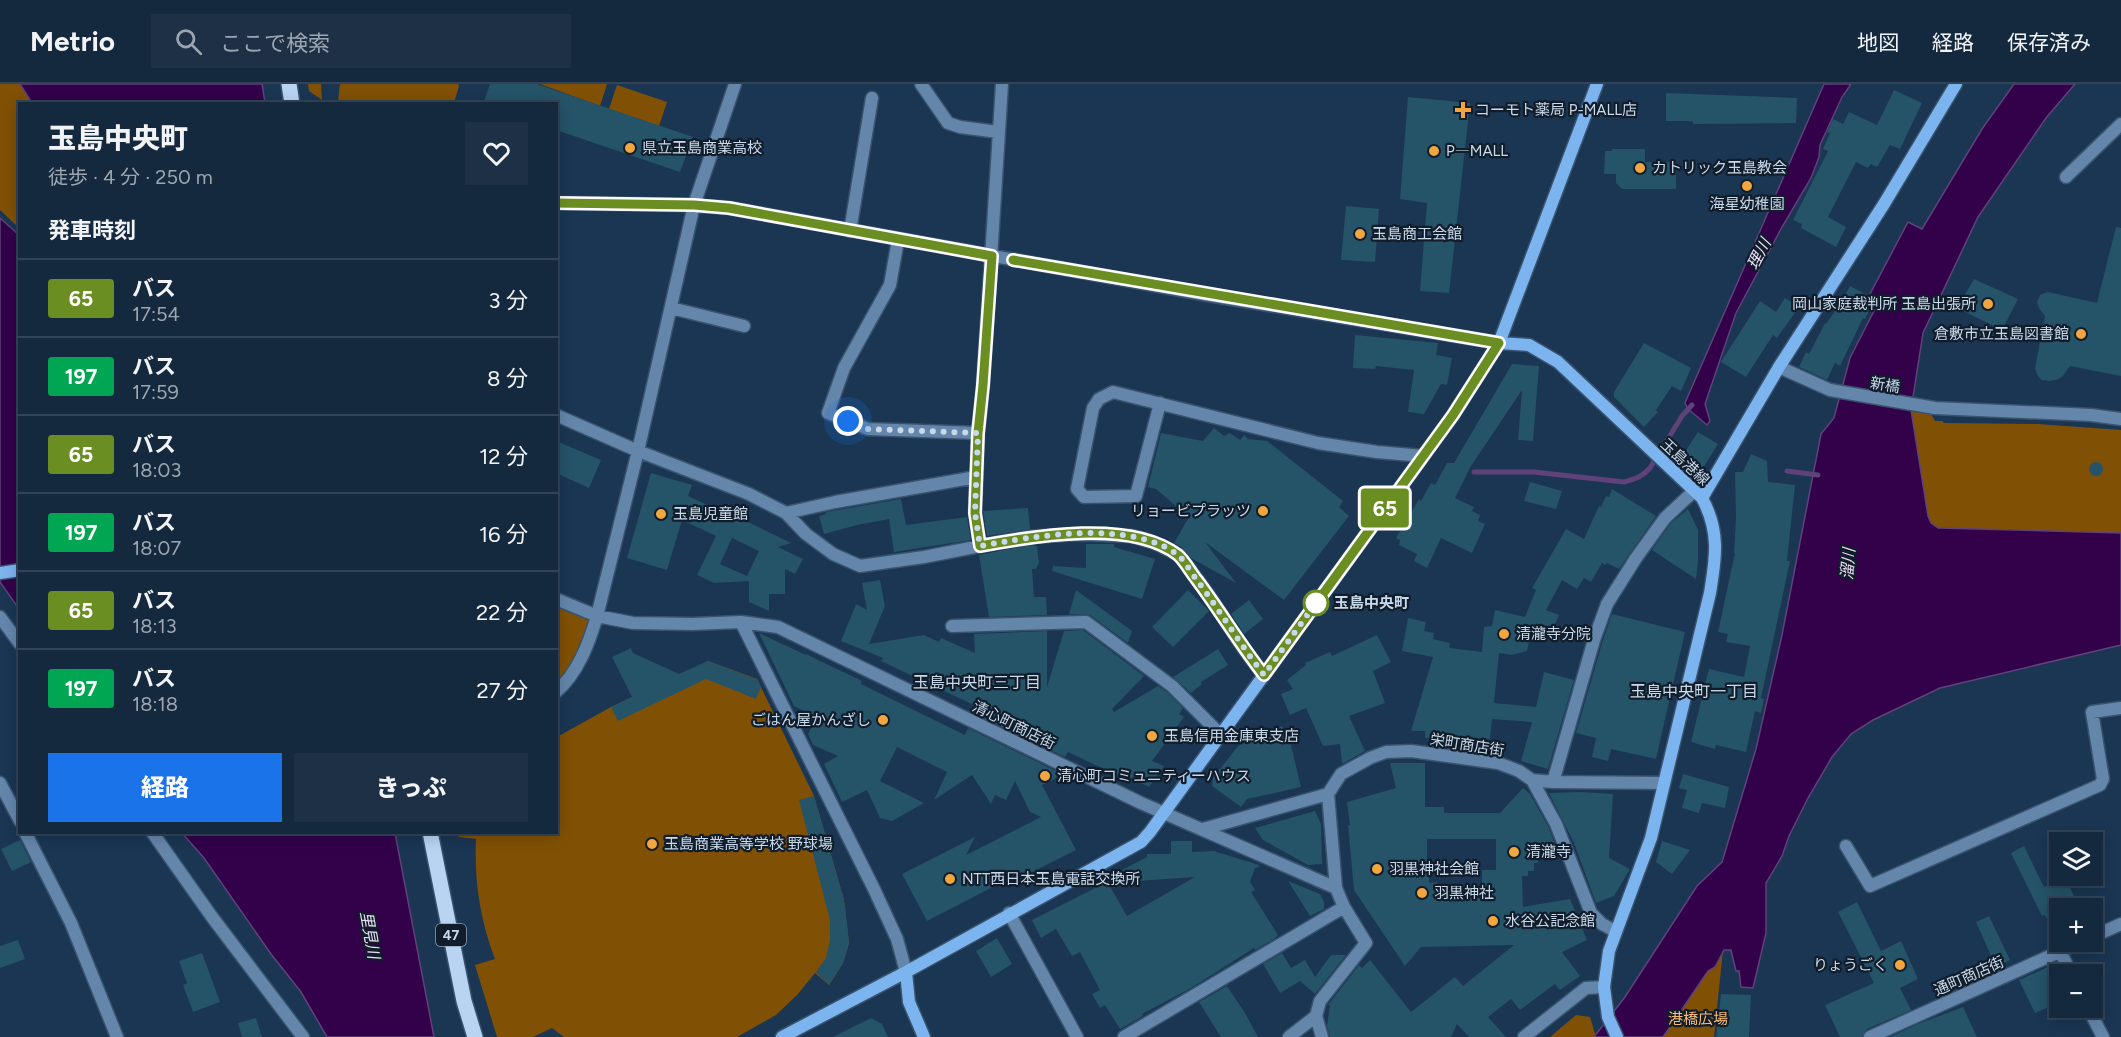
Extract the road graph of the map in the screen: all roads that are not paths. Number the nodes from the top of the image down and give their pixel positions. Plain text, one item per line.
1 (289, 84) edge
2 (735, 84) edge
3 (921, 84) edge
4 (1002, 84) edge
5 (1597, 84) edge
6 (1956, 84) edge
7 (872, 98) dead end
8 (292, 102) edge
9 (2121, 124) edge
10 (998, 132) junction
11 (2066, 177) dead end
12 (558, 203) edge
13 (694, 205) junction
14 (850, 231) junction
15 (898, 240) junction
16 (992, 256) junction
17 (671, 308) junction
18 (744, 326) dead end
19 (1499, 343) junction
20 (1779, 367) junction
21 (1160, 403) junction
22 (558, 416) edge
23 (2121, 419) edge
24 (978, 433) junction
25 (638, 451) junction
26 (1423, 456) junction
27 (976, 477) junction
28 (1698, 495) junction
29 (786, 513) junction
30 (980, 546) junction
31 (18, 570) edge
32 (0, 573) edge
33 (558, 600) edge
34 (597, 616) junction
35 (0, 617) edge
36 (741, 622) junction
37 (952, 626) dead end
38 (18, 641) edge
39 (1264, 675) junction
40 (558, 690) edge
41 (2121, 708) edge
42 (1220, 734) junction
43 (1532, 780) junction
44 (1553, 782) junction
45 (0, 783) edge
46 (1664, 783) junction
47 (1328, 794) junction
48 (1164, 813) junction
49 (18, 817) edge
50 (1203, 829) junction
51 (26, 834) edge
52 (153, 834) edge
53 (430, 834) edge
54 (1846, 846) dead end
55 (1336, 888) junction
56 (1344, 907) junction
57 (1009, 913) junction
58 (2121, 924) edge
59 (1615, 931) junction
60 (2103, 932) edge
61 (2058, 952) edge
62 (906, 972) junction
63 (1604, 987) junction
64 (1316, 1016) junction
65 (2093, 1018) edge
66 (117, 1037) edge
67 (303, 1037) edge
68 (476, 1037) edge
69 (782, 1037) edge
70 (924, 1037) edge
71 (1077, 1037) edge
72 (1124, 1037) edge
73 (1289, 1037) edge
74 (1322, 1037) edge
75 (1524, 1037) edge
76 (1617, 1037) edge
77 (1870, 1037) edge
78 (2103, 1037) edge

1 - 8 main road
2 - 13 street
3 - 10 street
4 - 10 street
5 - 19 street
6 - 20 street
7 - 14 street
9 - 11 street
10 - 16 street
12 - 13 street
13 - 14 street
13 - 17 street
14 - 15 street
15 - 16 street
15 - 24 street
16 - 19 street
16 - 24 street
17 - 18 street
17 - 25 street
19 - 26 street
19 - 28 street, 玉島港線
20 - 23 street, 新橋
20 - 28 street
21 - 21 street
21 - 26 street
22 - 25 street
24 - 27 street
25 - 29 street
25 - 34 street
26 - 39 street
27 - 29 street
27 - 30 street
28 - 44 street
28 - 46 street, 玉島港線
29 - 30 street
30 - 39 street
31 - 32 street
33 - 34 street, 清心町商店街
34 - 36 street, 清心町商店街
34 - 40 street
35 - 38 street
36 - 48 street, 清心町商店街
36 - 62 street
37 - 42 street
39 - 42 street
41 - 54 street
42 - 48 street
43 - 44 street
43 - 47 street, 栄町商店街
43 - 59 street
44 - 46 street
45 - 49 street
46 - 59 street, 玉島港線
47 - 50 street
47 - 55 street
48 - 50 street, 清心町商店街
48 - 57 street
50 - 55 street, 清心町商店街
51 - 66 street
52 - 67 street
53 - 68 main road, 47
55 - 56 street
56 - 64 street
56 - 72 street
57 - 62 street
57 - 71 street
58 - 60 street
59 - 63 street, 玉島港線
61 - 77 street, 通町商店街
62 - 69 street
62 - 70 street
63 - 75 street
63 - 76 street, 玉島港線
64 - 73 street
64 - 74 street
65 - 78 street

